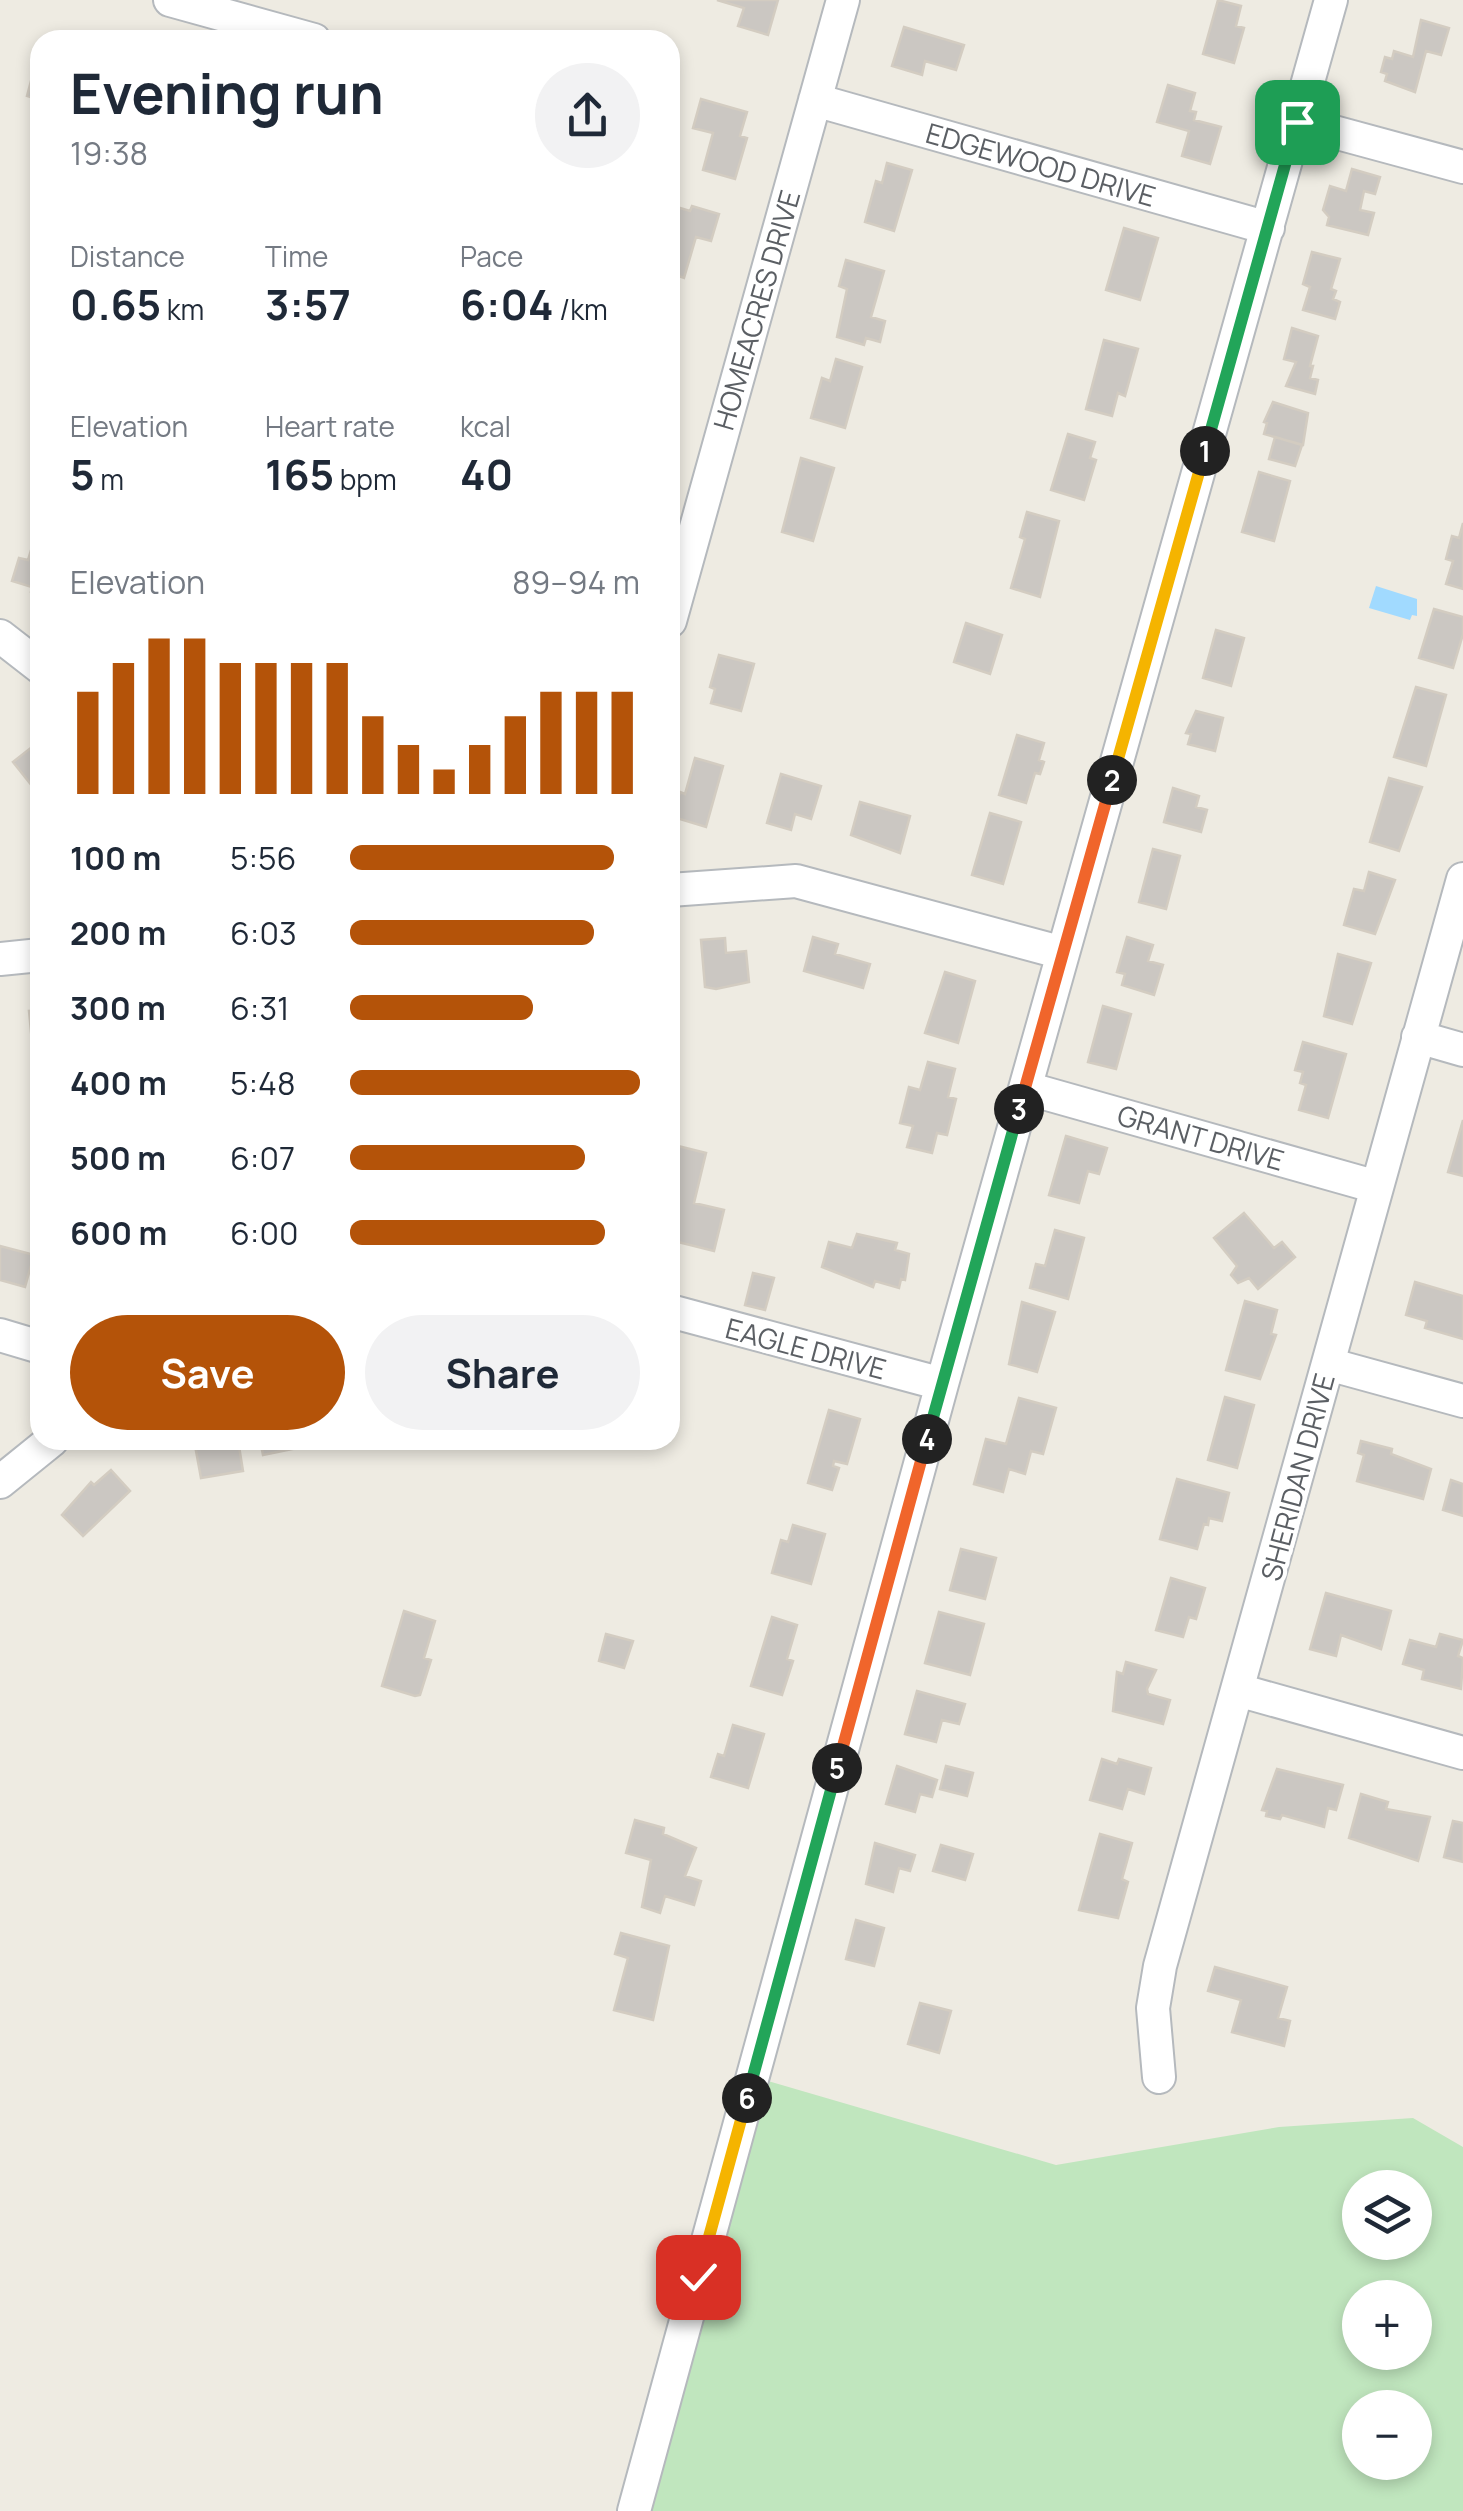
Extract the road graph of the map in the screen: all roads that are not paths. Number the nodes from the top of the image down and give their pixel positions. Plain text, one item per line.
1 (170, 0) edge
2 (843, 0) edge
3 (1331, 0) edge
4 (278, 30) edge
5 (815, 100) junction
6 (1297, 122) junction
7 (1463, 167) edge
8 (1268, 228) junction
9 (680, 585) edge
10 (0, 636) edge
11 (30, 659) edge
12 (1463, 879) edge
13 (680, 889) edge
14 (1063, 953) junction
15 (30, 956) edge
16 (0, 959) edge
17 (1418, 1038) junction
18 (1463, 1050) edge
19 (1026, 1088) junction
20 (1377, 1187) junction
21 (680, 1314) edge
22 (0, 1335) edge
23 (30, 1343) edge
24 (1328, 1364) junction
25 (942, 1384) junction
26 (1463, 1401) edge
27 (40, 1450) edge
28 (0, 1482) edge
29 (1238, 1690) junction
30 (1463, 1752) edge
31 (1158, 2078) dead end
32 (634, 2511) edge

1 - 4 street
2 - 5 street, HOMEACRES DRIVE
3 - 6 street
5 - 8 street, EDGEWOOD DRIVE
5 - 9 street, HOMEACRES DRIVE
6 - 7 street
6 - 8 street
8 - 14 street
10 - 11 street
12 - 17 street, SHERIDAN DRIVE
13 - 14 street
14 - 19 street
15 - 16 street
17 - 18 street
17 - 20 street, SHERIDAN DRIVE
19 - 20 street, GRANT DRIVE
19 - 25 street
20 - 24 street, SHERIDAN DRIVE
21 - 25 street, EAGLE DRIVE
22 - 23 street
24 - 26 street
24 - 29 street, SHERIDAN DRIVE
25 - 32 street
27 - 28 street
29 - 30 street
29 - 31 street, SHERIDAN DRIVE

